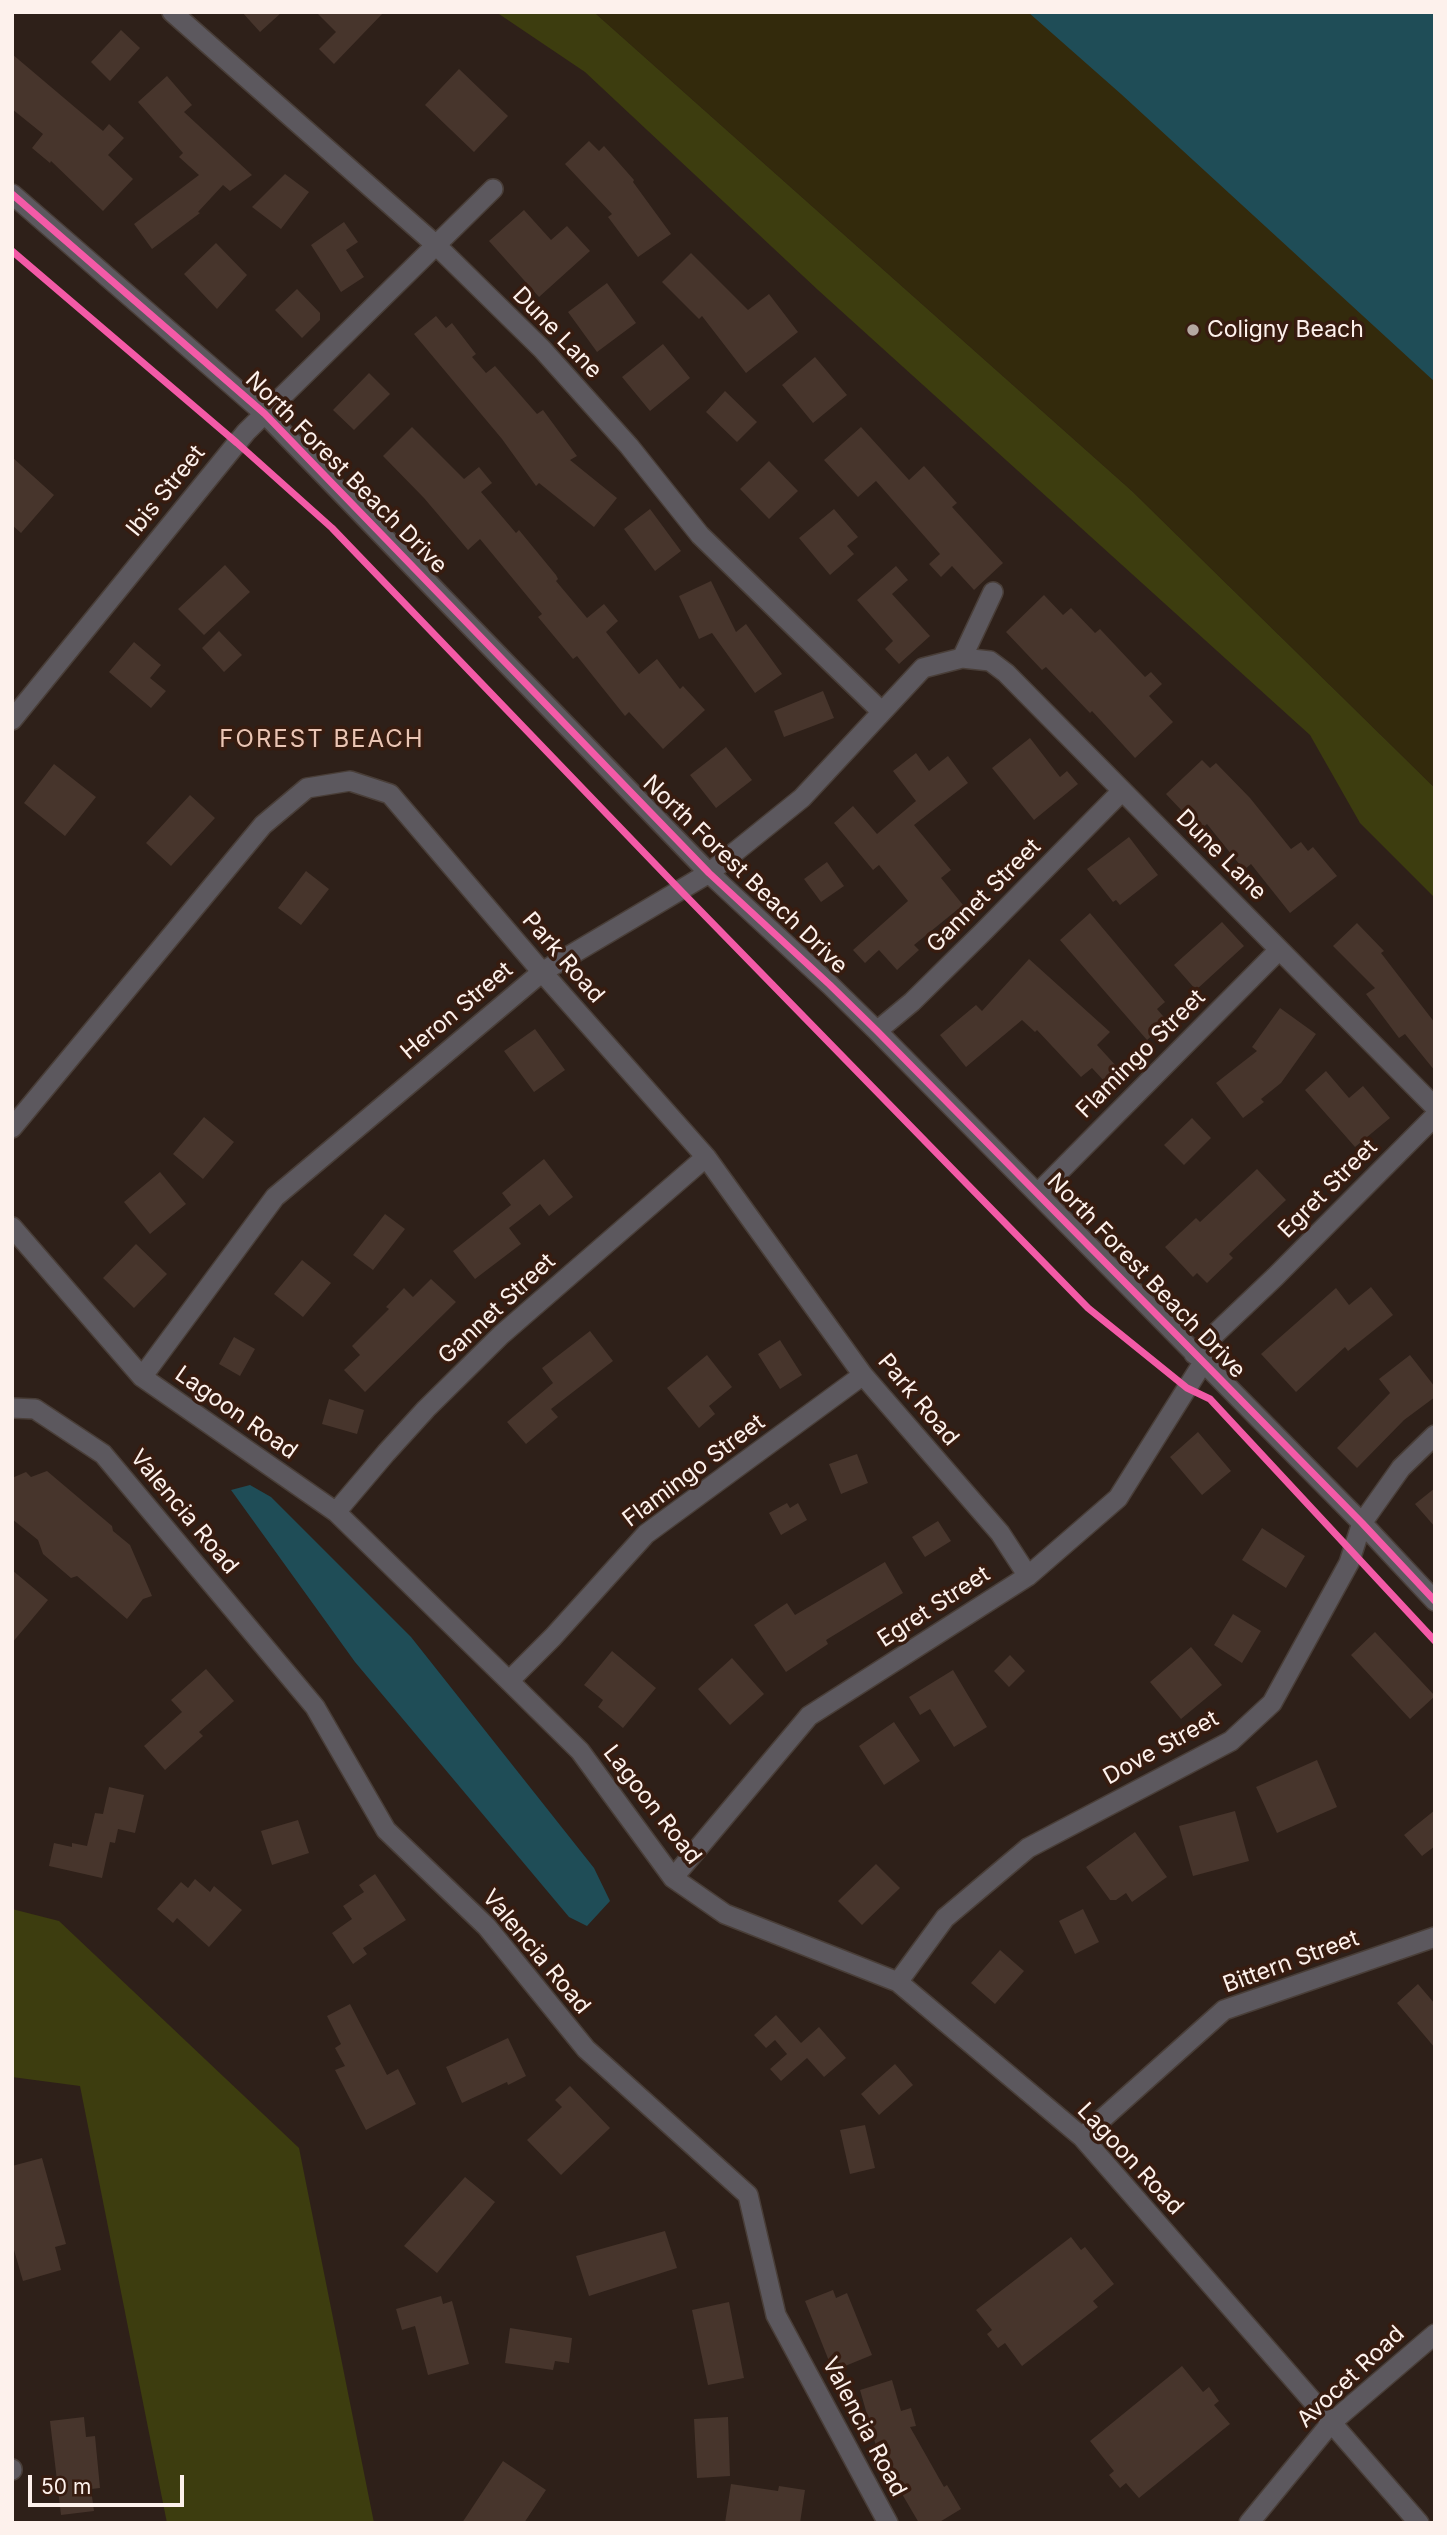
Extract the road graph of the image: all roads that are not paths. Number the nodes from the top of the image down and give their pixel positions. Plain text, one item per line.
1 (172, 12) edge
2 (493, 189) dead end
3 (12, 194) edge
4 (436, 245) junction
5 (265, 414) junction
6 (993, 592) dead end
7 (962, 658) junction
8 (883, 712) junction
9 (12, 720) edge
10 (1122, 791) junction
11 (709, 873) junction
12 (1279, 950) junction
13 (541, 972) junction
14 (877, 1031) junction
15 (1435, 1107) edge
16 (1435, 1116) edge
17 (12, 1128) edge
18 (706, 1157) junction
19 (1038, 1193) junction
20 (12, 1227) edge
21 (1199, 1359) junction
22 (863, 1375) junction
23 (142, 1377) junction
24 (12, 1408) edge
25 (1435, 1435) edge
26 (336, 1512) junction
27 (1362, 1523) junction
28 (1028, 1576) junction
29 (1435, 1601) edge
30 (509, 1681) junction
31 (673, 1878) junction
32 (1435, 1937) edge
33 (898, 1982) junction
34 (1082, 2137) junction
35 (1435, 2333) edge
36 (1331, 2423) junction
37 (888, 2523) edge
38 (1249, 2523) edge
39 (1419, 2523) edge

1 - 4 street, Dune Lane
2 - 4 street, Ibis Street
3 - 5 street, North Forest Beach Drive
4 - 5 street, Ibis Street
4 - 8 street, Dune Lane
5 - 9 street, Ibis Street
5 - 11 street, North Forest Beach Drive
6 - 7 street
7 - 8 street, Heron Street
7 - 10 street, Dune Lane
8 - 11 street, Heron Street
10 - 12 street, Dune Lane
10 - 14 street, Gannet Street
11 - 13 street, Heron Street
11 - 14 street, North Forest Beach Drive
12 - 15 street, Dune Lane
12 - 19 street, Flamingo Street
13 - 17 street, Park Road
13 - 18 street, Park Road
13 - 23 street, Heron Street
14 - 19 street, North Forest Beach Drive
16 - 21 street, Egret Street
18 - 22 street, Park Road
18 - 26 street, Gannet Street
19 - 21 street, North Forest Beach Drive
20 - 23 street, Lagoon Road
21 - 27 street, North Forest Beach Drive
21 - 28 street, Egret Street
22 - 28 street, Park Road
22 - 30 street, Flamingo Street
23 - 26 street, Lagoon Road
24 - 37 street, Valencia Road
25 - 27 street, Dove Street
26 - 30 street, Lagoon Road
27 - 29 street, North Forest Beach Drive
27 - 33 street, Dove Street
28 - 31 street, Egret Street
30 - 31 street, Lagoon Road
31 - 33 street, Lagoon Road
32 - 34 street, Bittern Street
33 - 34 street, Lagoon Road
34 - 36 street, Lagoon Road
35 - 36 street, Avocet Road
36 - 38 street, Avocet Road
36 - 39 street, Lagoon Road

